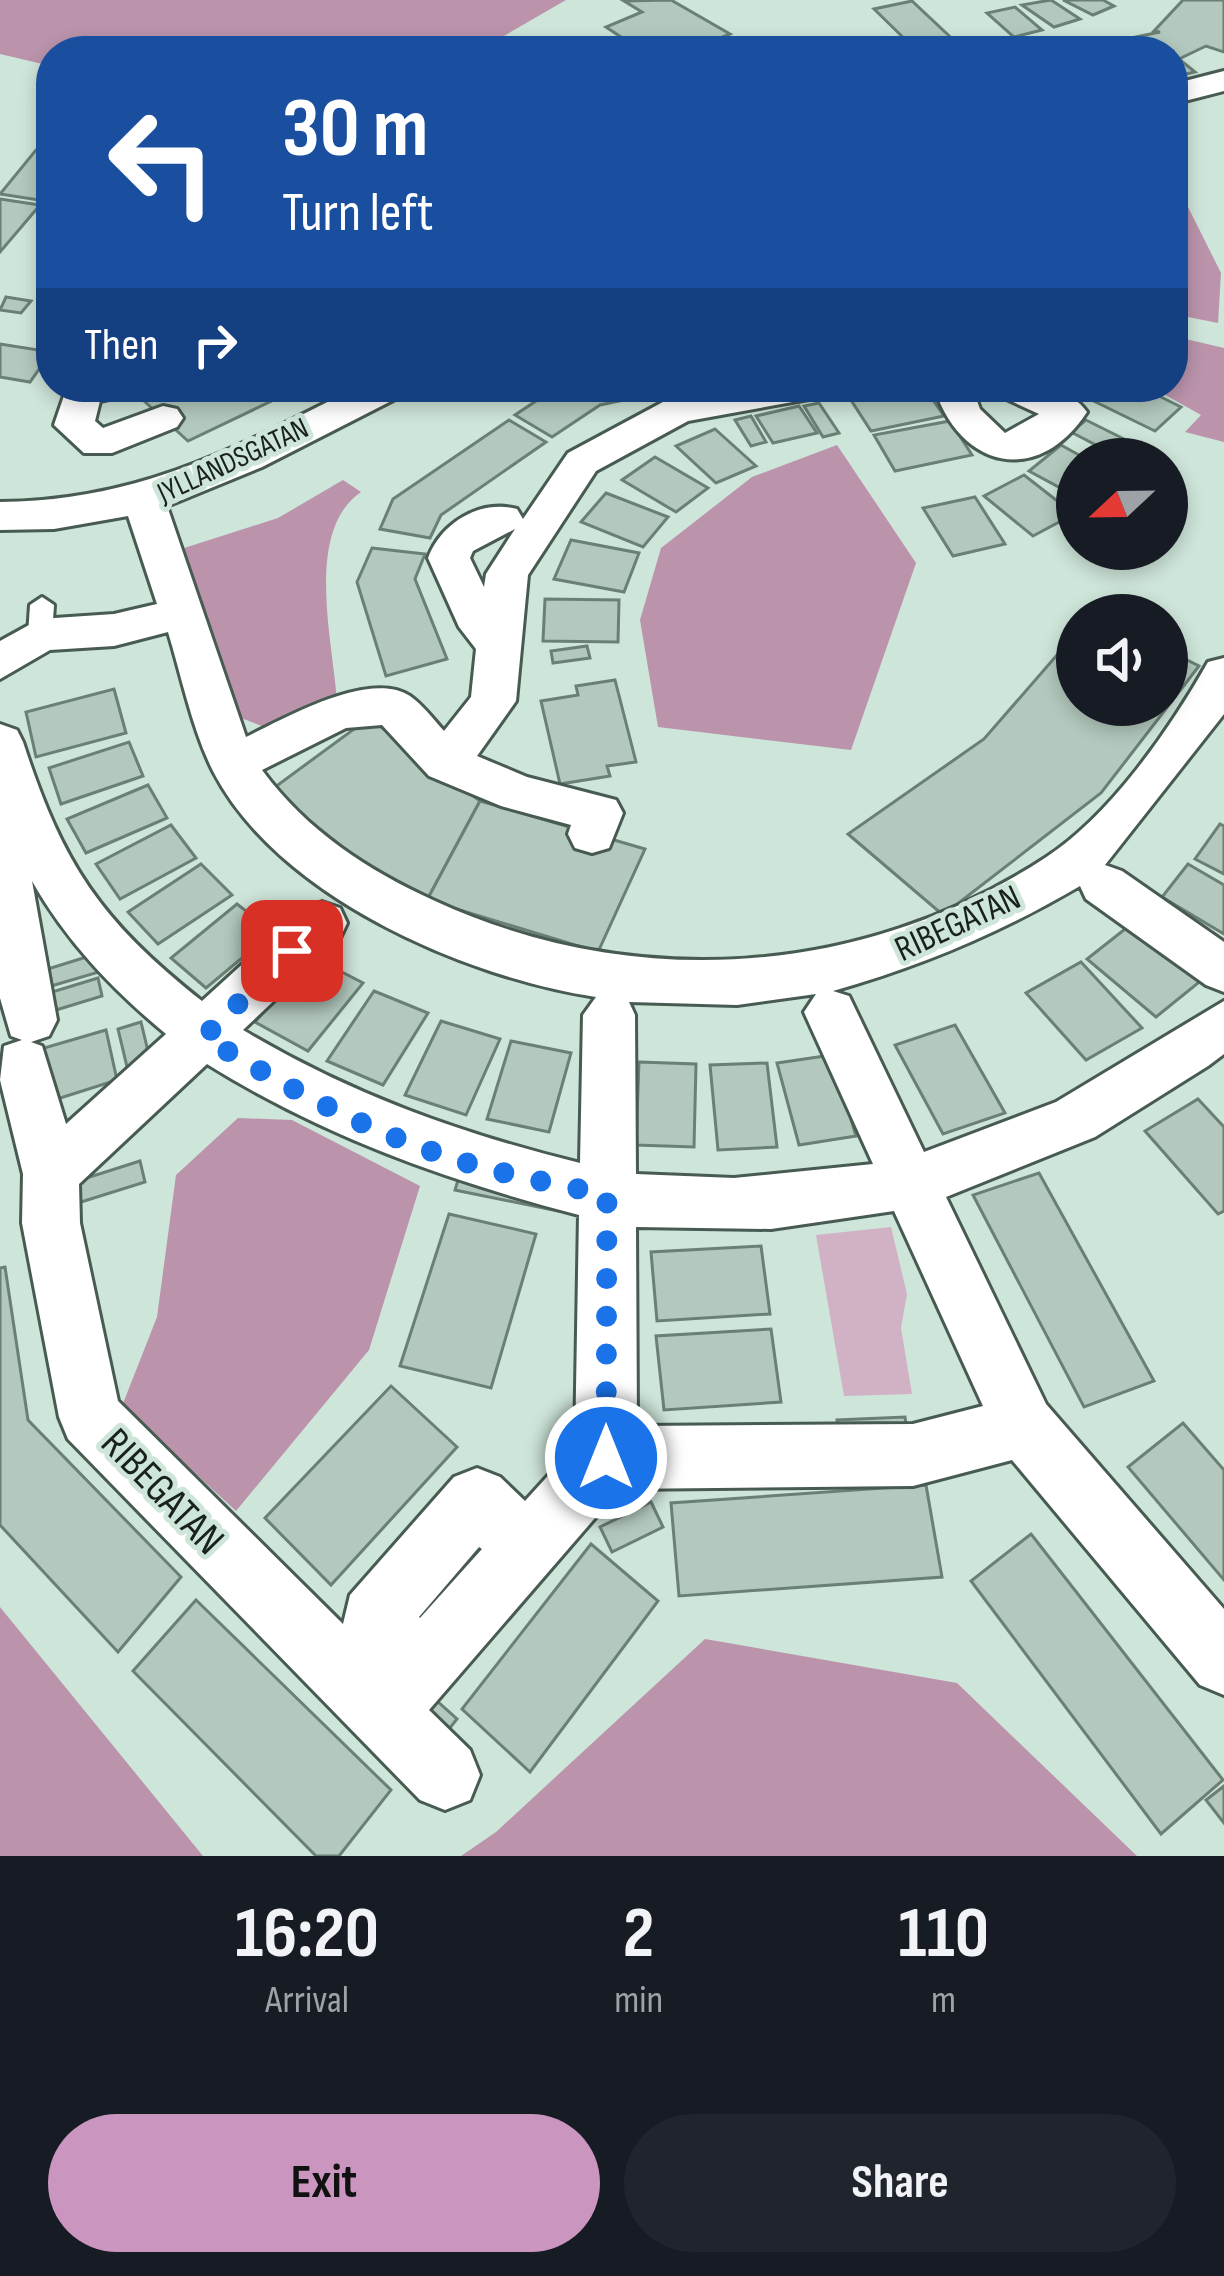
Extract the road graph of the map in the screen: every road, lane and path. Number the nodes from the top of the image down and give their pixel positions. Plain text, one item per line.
1 (1224, 81) edge
2 (1188, 90) edge
3 (87, 402) edge
4 (356, 402) edge
5 (726, 402) edge
6 (958, 402) edge
7 (1046, 402) edge
8 (163, 418) dead end
9 (146, 502) junction
10 (0, 516) edge
11 (518, 526) junction
12 (183, 613) junction
13 (499, 644) junction
14 (0, 663) edge
15 (1224, 674) edge
16 (233, 764) junction
17 (446, 764) junction
18 (2, 767) edge
19 (592, 834) dead end
20 (0, 840) edge
21 (1104, 885) dead end
22 (322, 923) dead end
23 (1224, 970) edge
24 (830, 1012) dead end
25 (608, 1015) dead end
26 (1224, 1024) edge
27 (204, 1037) junction
28 (51, 1174) junction
29 (910, 1182) junction
30 (607, 1195) junction
31 (1024, 1426) junction
32 (606, 1458) junction
33 (1224, 1661) edge
34 (403, 1689) junction
35 (445, 1774) dead end

1 - 2 street
3 - 8 street
4 - 9 street, JYLLANDSGATAN
5 - 11 street
6 - 7 street
9 - 10 street, JYLLANDSGATAN
9 - 12 street, RIBEGATAN
11 - 13 street
11 - 13 street
12 - 14 street
12 - 16 street, RIBEGATAN
13 - 17 street
15 - 16 street, RIBEGATAN
16 - 17 street
17 - 19 street
18 - 27 street
20 - 28 street, RIBEGATAN
21 - 23 street
22 - 27 street
24 - 29 street
25 - 30 street
26 - 29 street
27 - 28 street
27 - 30 street
28 - 34 street, RIBEGATAN
29 - 30 street
29 - 31 street
30 - 32 street
31 - 32 street
31 - 33 street
32 - 34 street
34 - 35 street, RIBEGATAN

